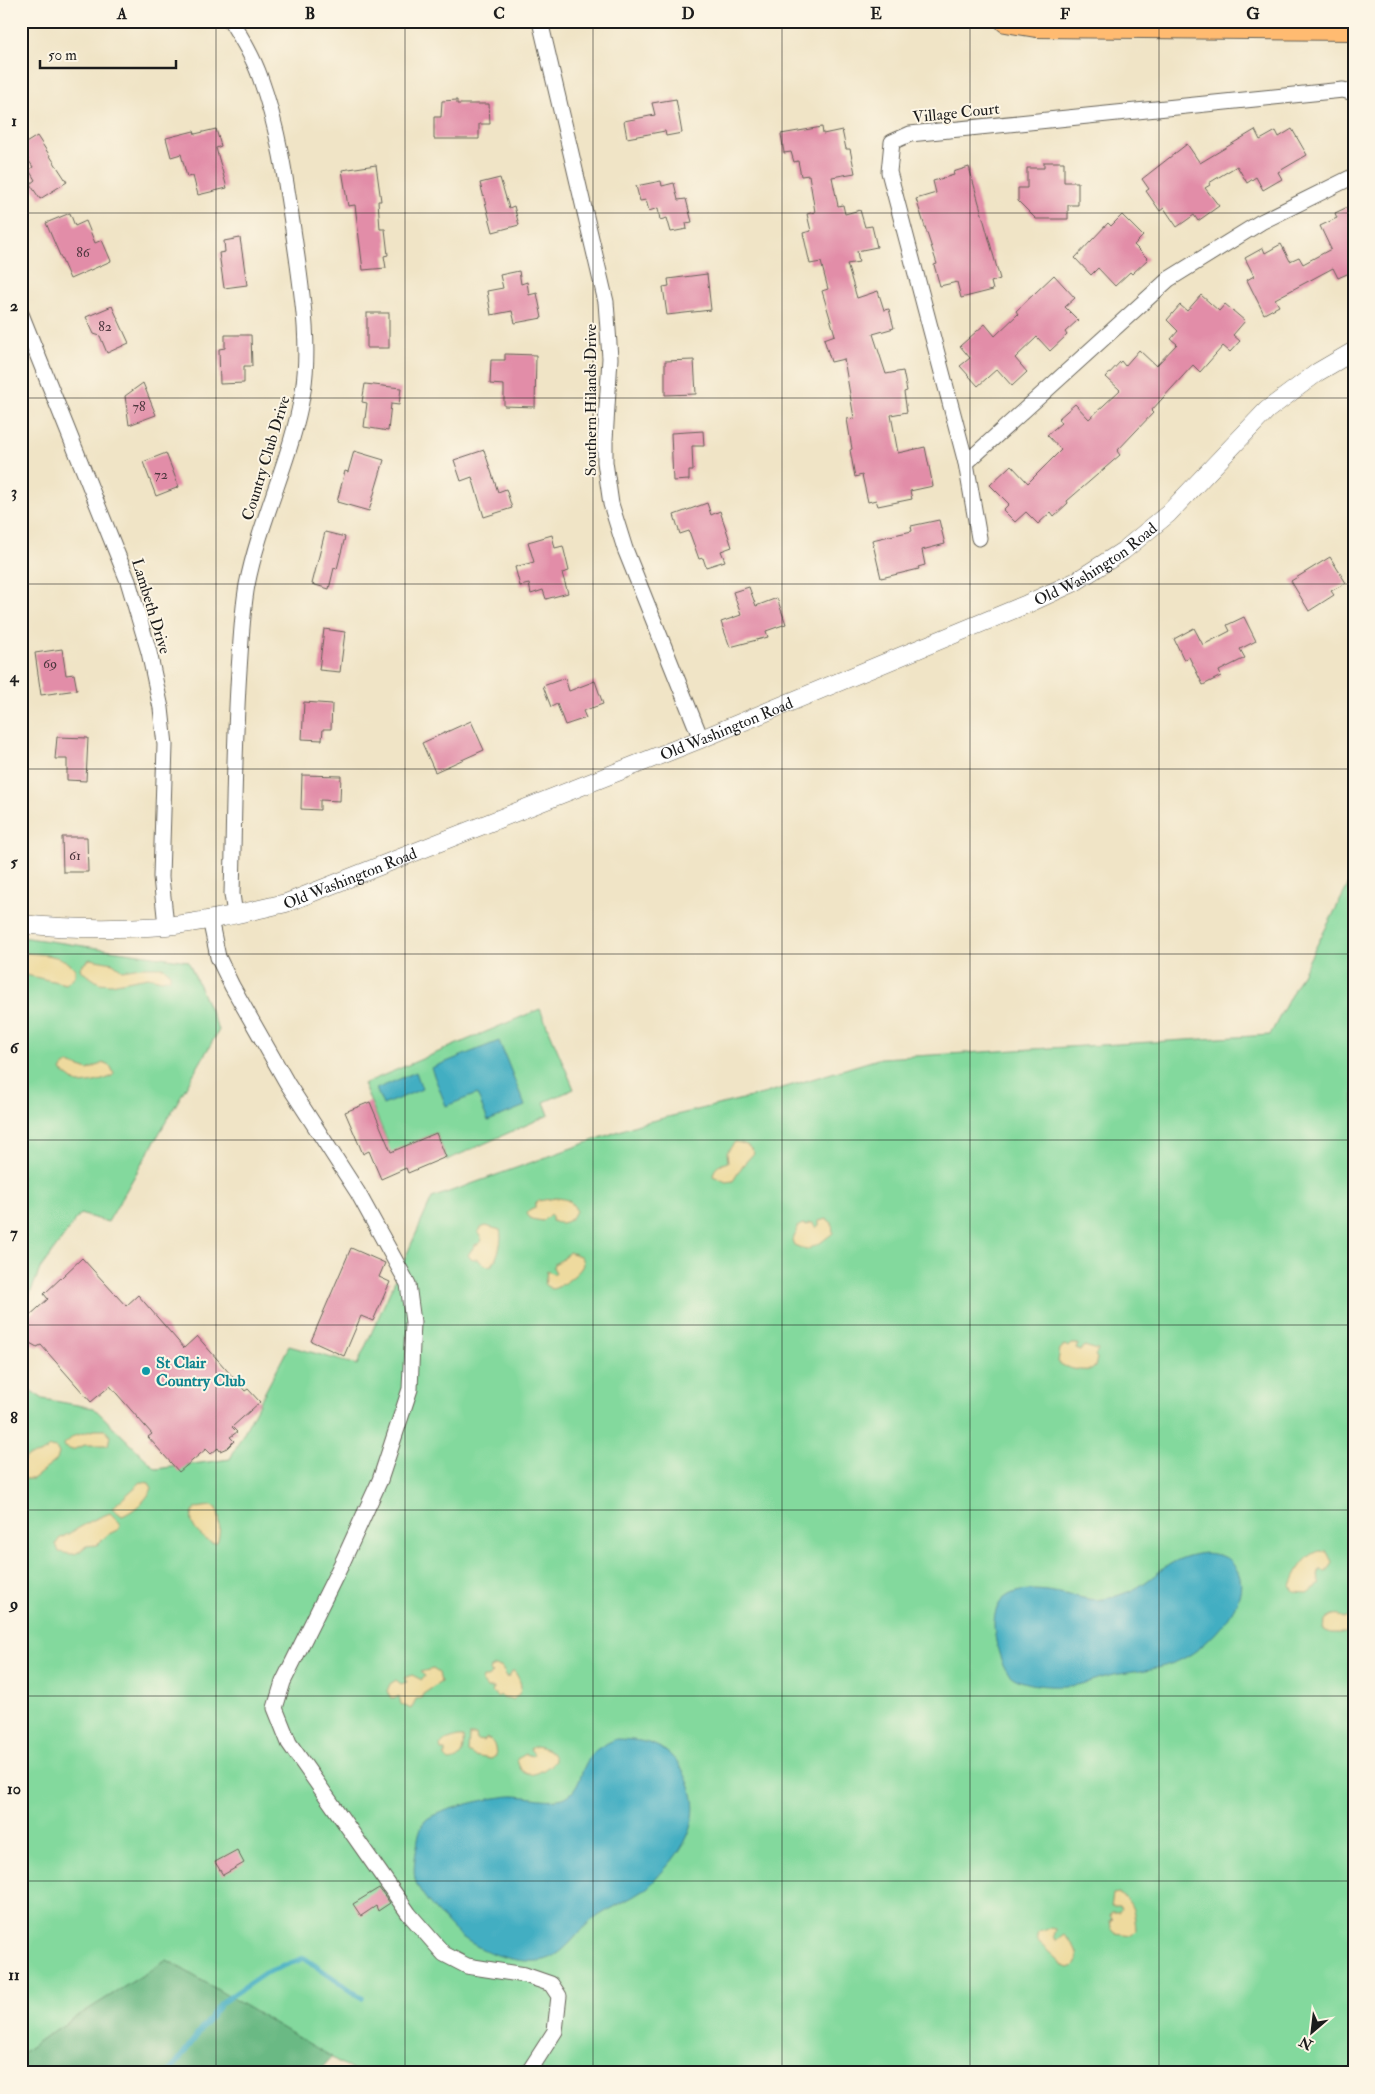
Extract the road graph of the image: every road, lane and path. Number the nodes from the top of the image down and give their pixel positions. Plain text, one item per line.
1 (540, 21) edge
2 (1006, 21) edge
3 (235, 28) edge
4 (1354, 29) edge
5 (1354, 93) edge
6 (1354, 176) edge
7 (21, 314) edge
8 (1354, 352) edge
9 (966, 463) junction
10 (979, 538) dead end
11 (701, 739) junction
12 (235, 915) junction
13 (210, 919) junction
14 (21, 924) edge
15 (166, 926) junction
16 (528, 2073) edge

1 - 11 street, Southern Hilands Drive
2 - 4 main road
3 - 12 street, Country Club Drive
5 - 9 street, Village Court
6 - 9 street
7 - 15 street, Lambeth Drive
8 - 11 street, Old Washington Road
9 - 10 street, Village Court
11 - 12 street, Old Washington Road
12 - 13 street, Old Washington Road
13 - 15 street, Old Washington Road
13 - 16 street
14 - 15 street, Old Washington Road

